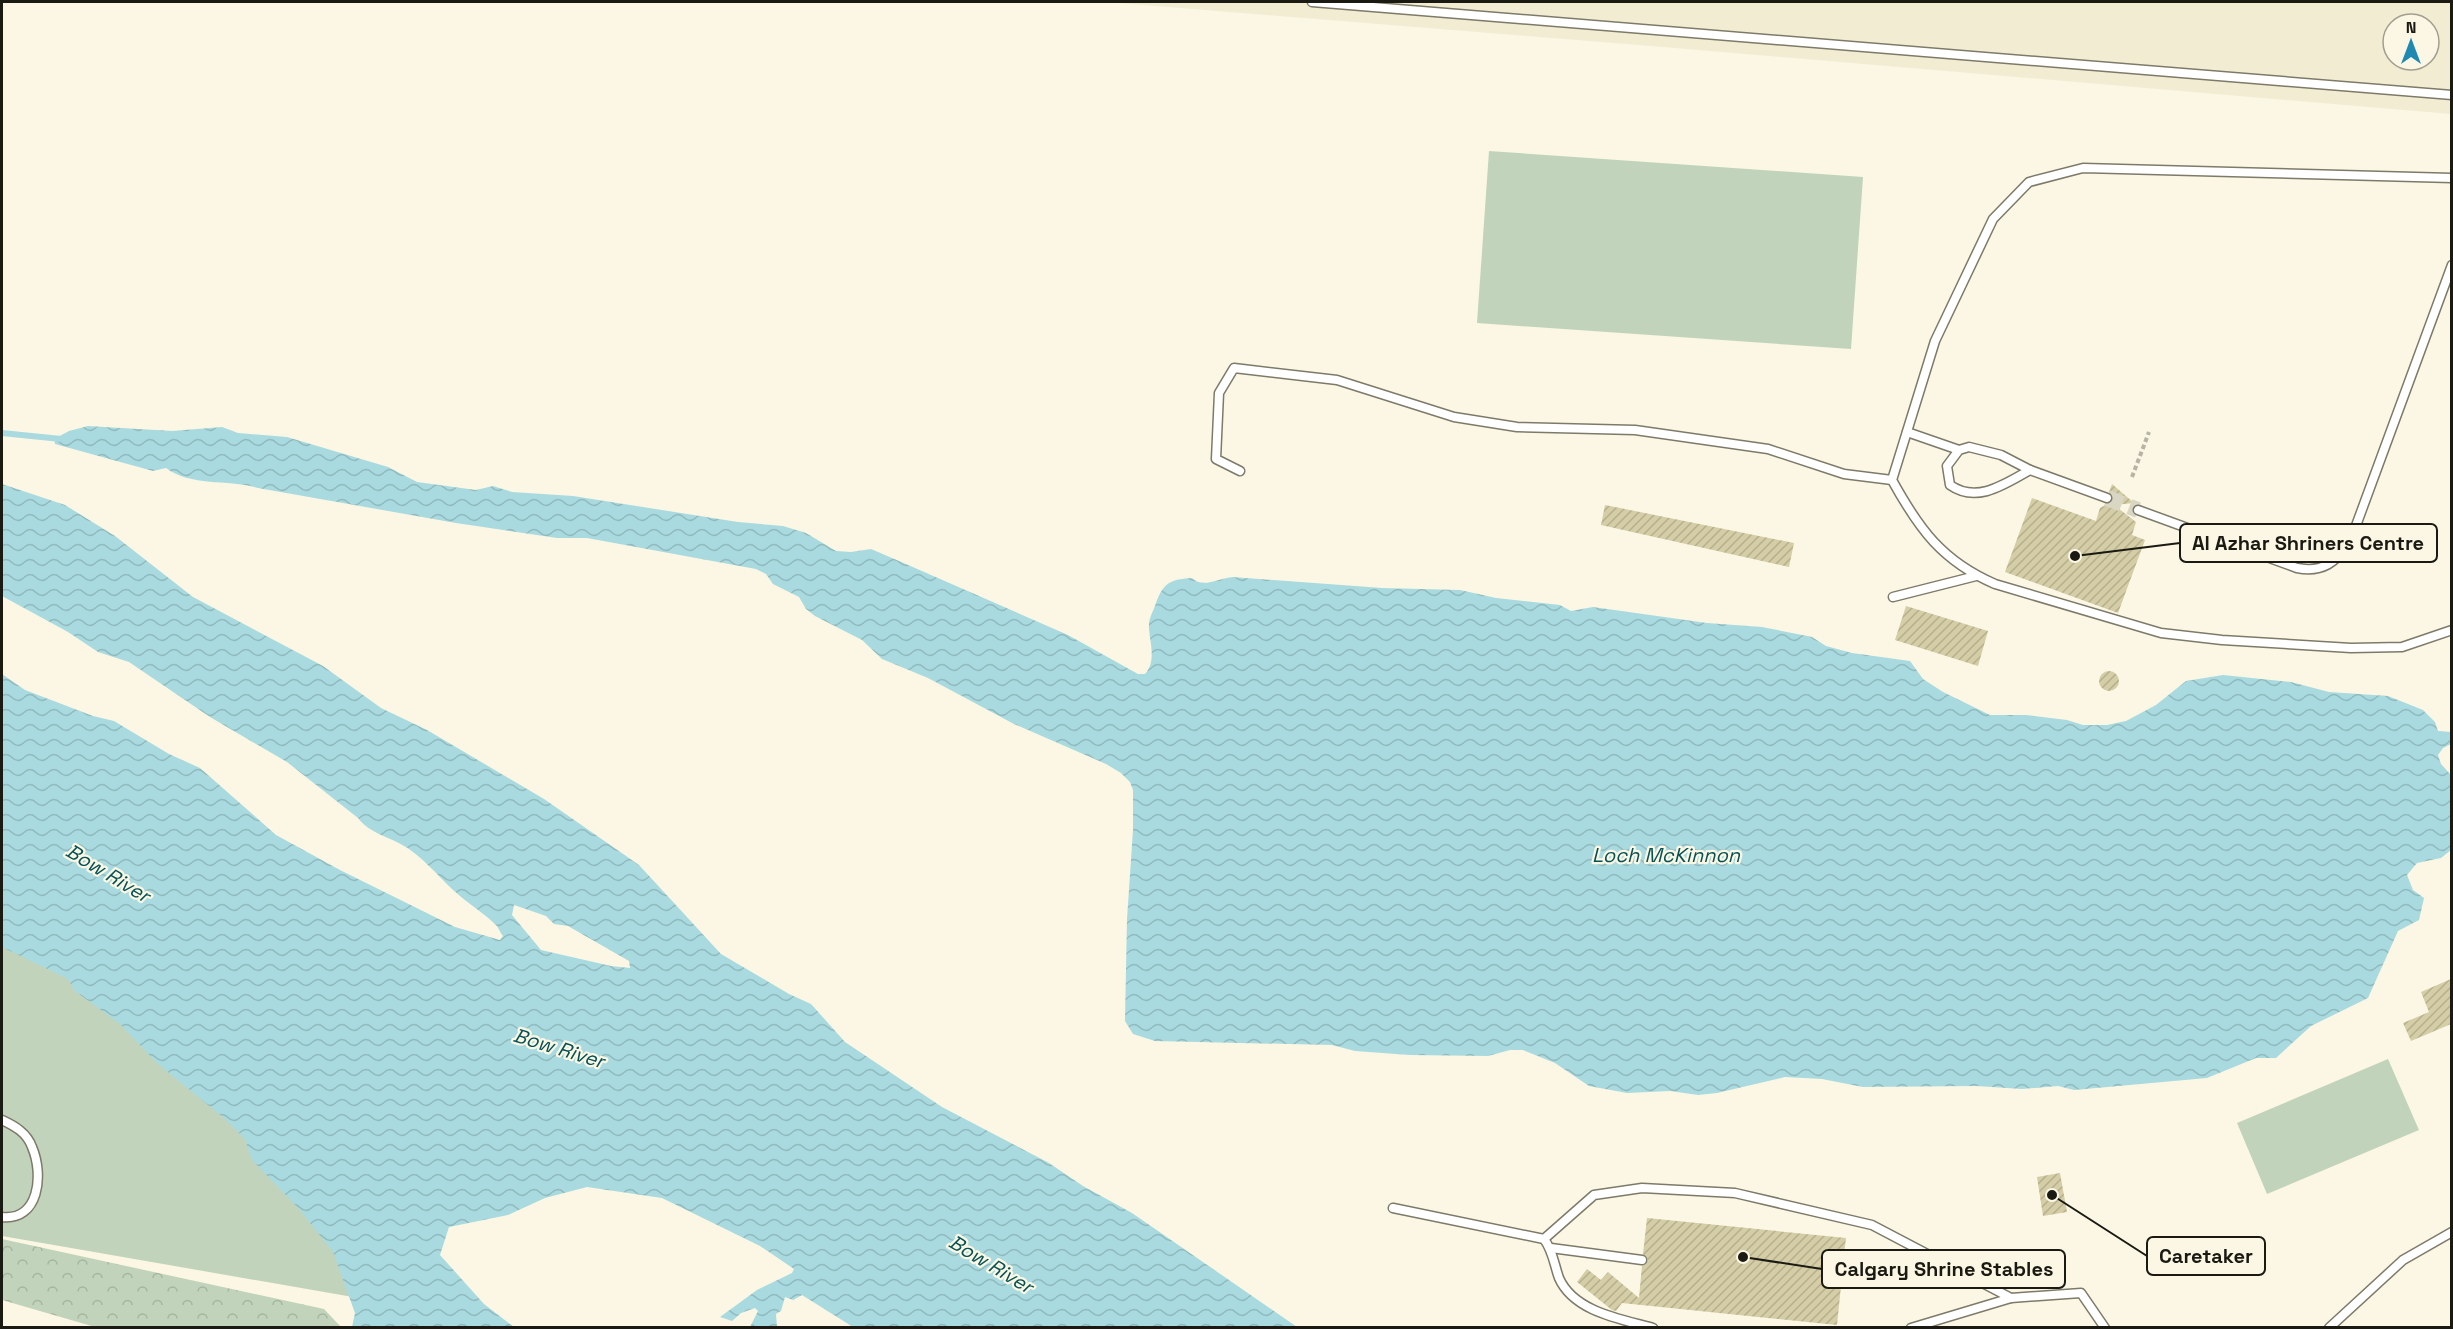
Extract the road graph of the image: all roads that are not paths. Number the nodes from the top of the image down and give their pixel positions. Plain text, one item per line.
1 (1312, 2) edge
2 (2451, 94) edge
3 (2451, 178) edge
4 (2451, 265) edge
5 (1906, 432) junction
6 (1959, 450) junction
7 (2030, 470) junction
8 (1240, 471) dead end
9 (1892, 480) junction
10 (2106, 498) tunnel mouth
11 (2138, 510) tunnel mouth
12 (1976, 576) junction
13 (1893, 597) dead end
14 (2451, 630) edge
15 (2, 1120) edge
16 (1393, 1208) dead end
17 (2, 1217) edge
18 (2451, 1232) edge
19 (1544, 1239) junction
20 (1551, 1248) junction
21 (1642, 1260) dead end
22 (2011, 1298) junction
23 (1653, 1328) edge
24 (1911, 1328) edge
25 (2105, 1328) edge
26 (2329, 1328) edge

1 - 2 lane
3 - 5 lane
4 - 11 lane
5 - 6 lane
5 - 9 lane
6 - 7 lane
6 - 7 lane
7 - 10 lane
8 - 9 lane
9 - 12 lane
12 - 13 lane
12 - 14 lane
15 - 17 lane
16 - 19 lane
18 - 26 lane
19 - 20 lane
19 - 22 lane
20 - 21 lane
20 - 23 lane
22 - 24 lane
22 - 25 lane

